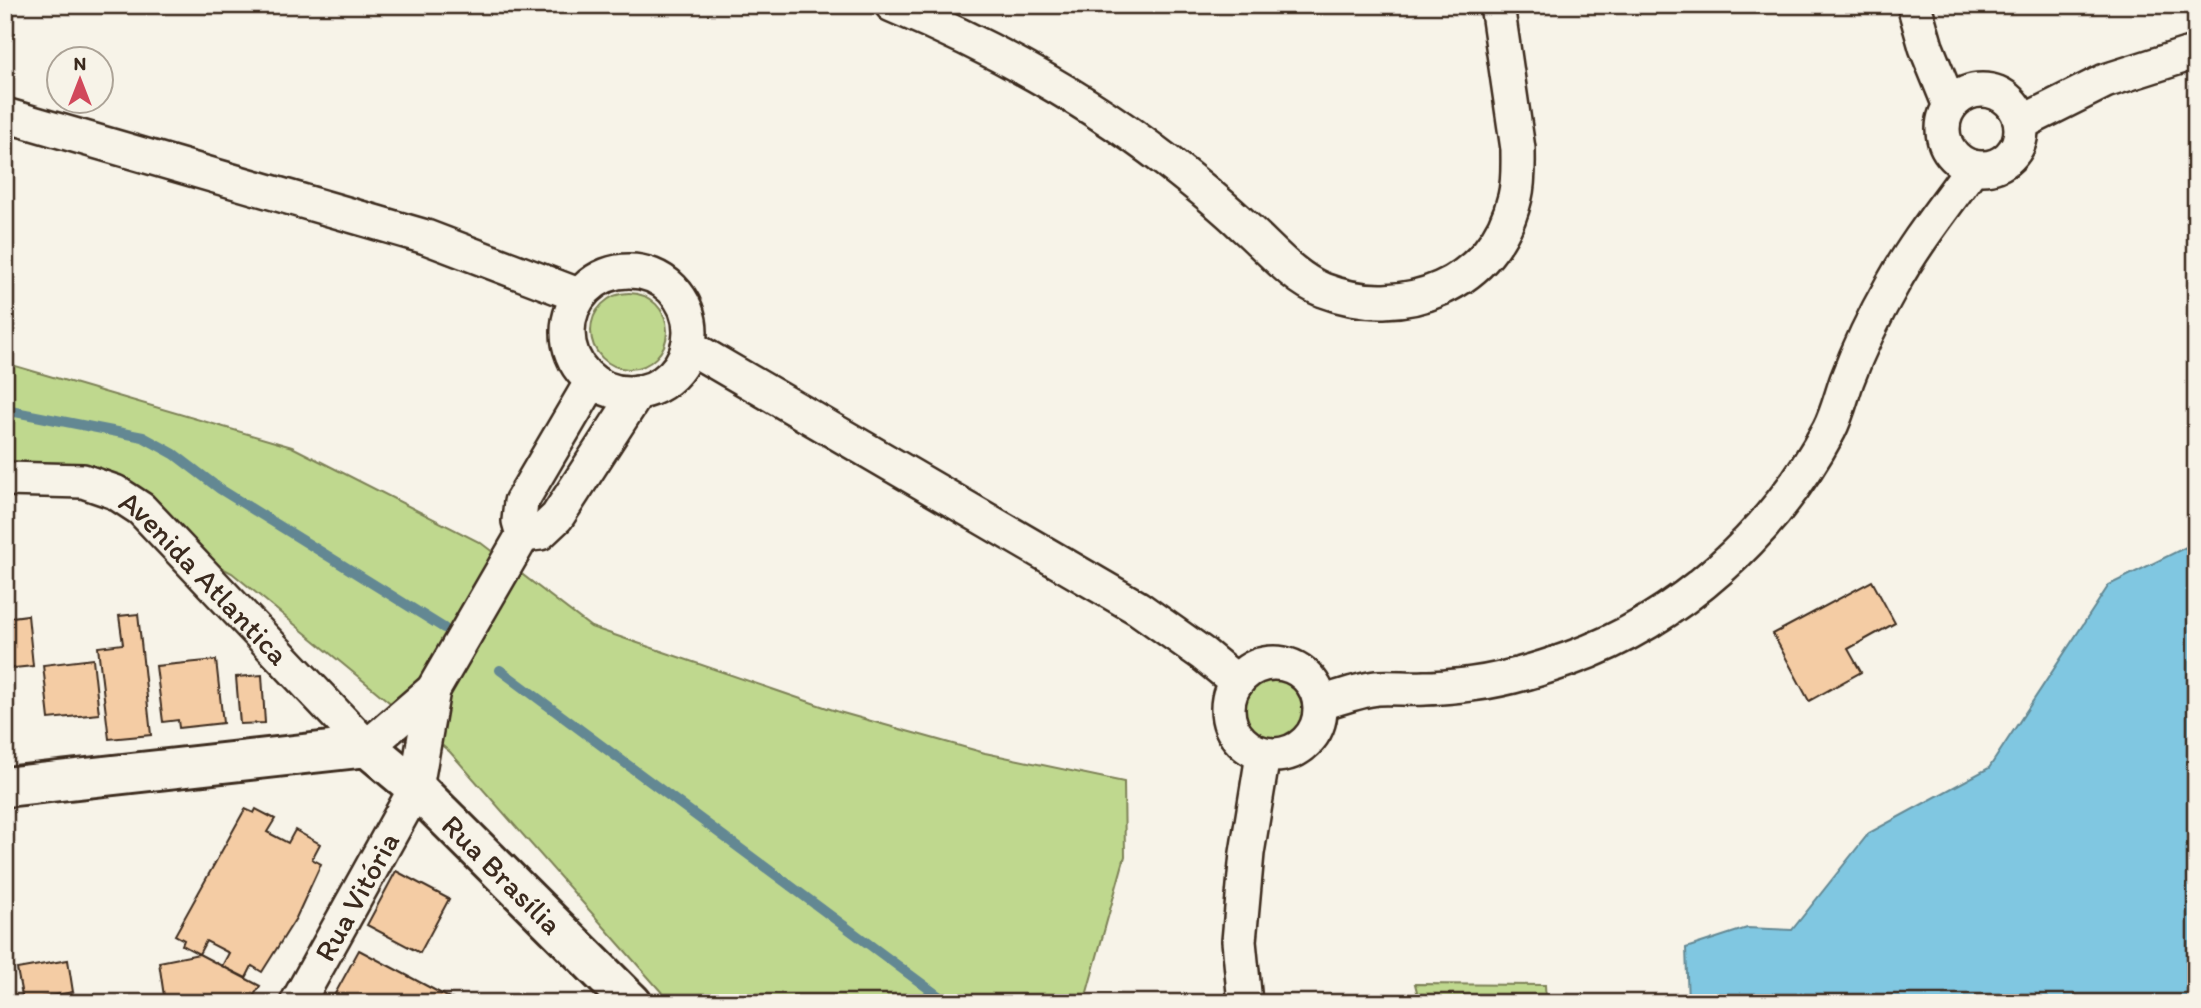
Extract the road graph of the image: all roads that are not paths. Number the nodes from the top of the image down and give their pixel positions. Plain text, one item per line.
1 (892, 5) edge
2 (1497, 5) edge
3 (1914, 5) edge
4 (2196, 52) edge
5 (1950, 106) junction
6 (5, 115) edge
7 (2021, 123) junction
8 (1973, 167) junction
9 (578, 295) junction
10 (688, 346) junction
11 (592, 381) junction
12 (638, 392) junction
13 (5, 480) edge
14 (523, 535) junction
15 (1237, 682) junction
16 (433, 690) junction
17 (1321, 703) junction
18 (368, 747) junction
19 (1263, 755) junction
20 (5, 787) edge
21 (416, 788) junction
22 (297, 1003) edge
23 (632, 1003) edge
24 (1245, 1003) edge

1 - 2 street
3 - 5 street
4 - 7 street
5 - 7 street
5 - 8 street
6 - 9 street
7 - 8 street
8 - 17 street
9 - 10 street
9 - 11 street
10 - 12 street
10 - 15 street
11 - 12 street
11 - 14 street
12 - 14 street
13 - 18 street, Avenida Atlantica
14 - 16 street
15 - 17 street
15 - 19 street
16 - 18 street
16 - 21 street, Rua Vitória
17 - 19 street
18 - 20 street
18 - 21 street, Rua Brasília
19 - 24 street
21 - 22 street, Rua Vitória
21 - 23 street, Rua Brasília

